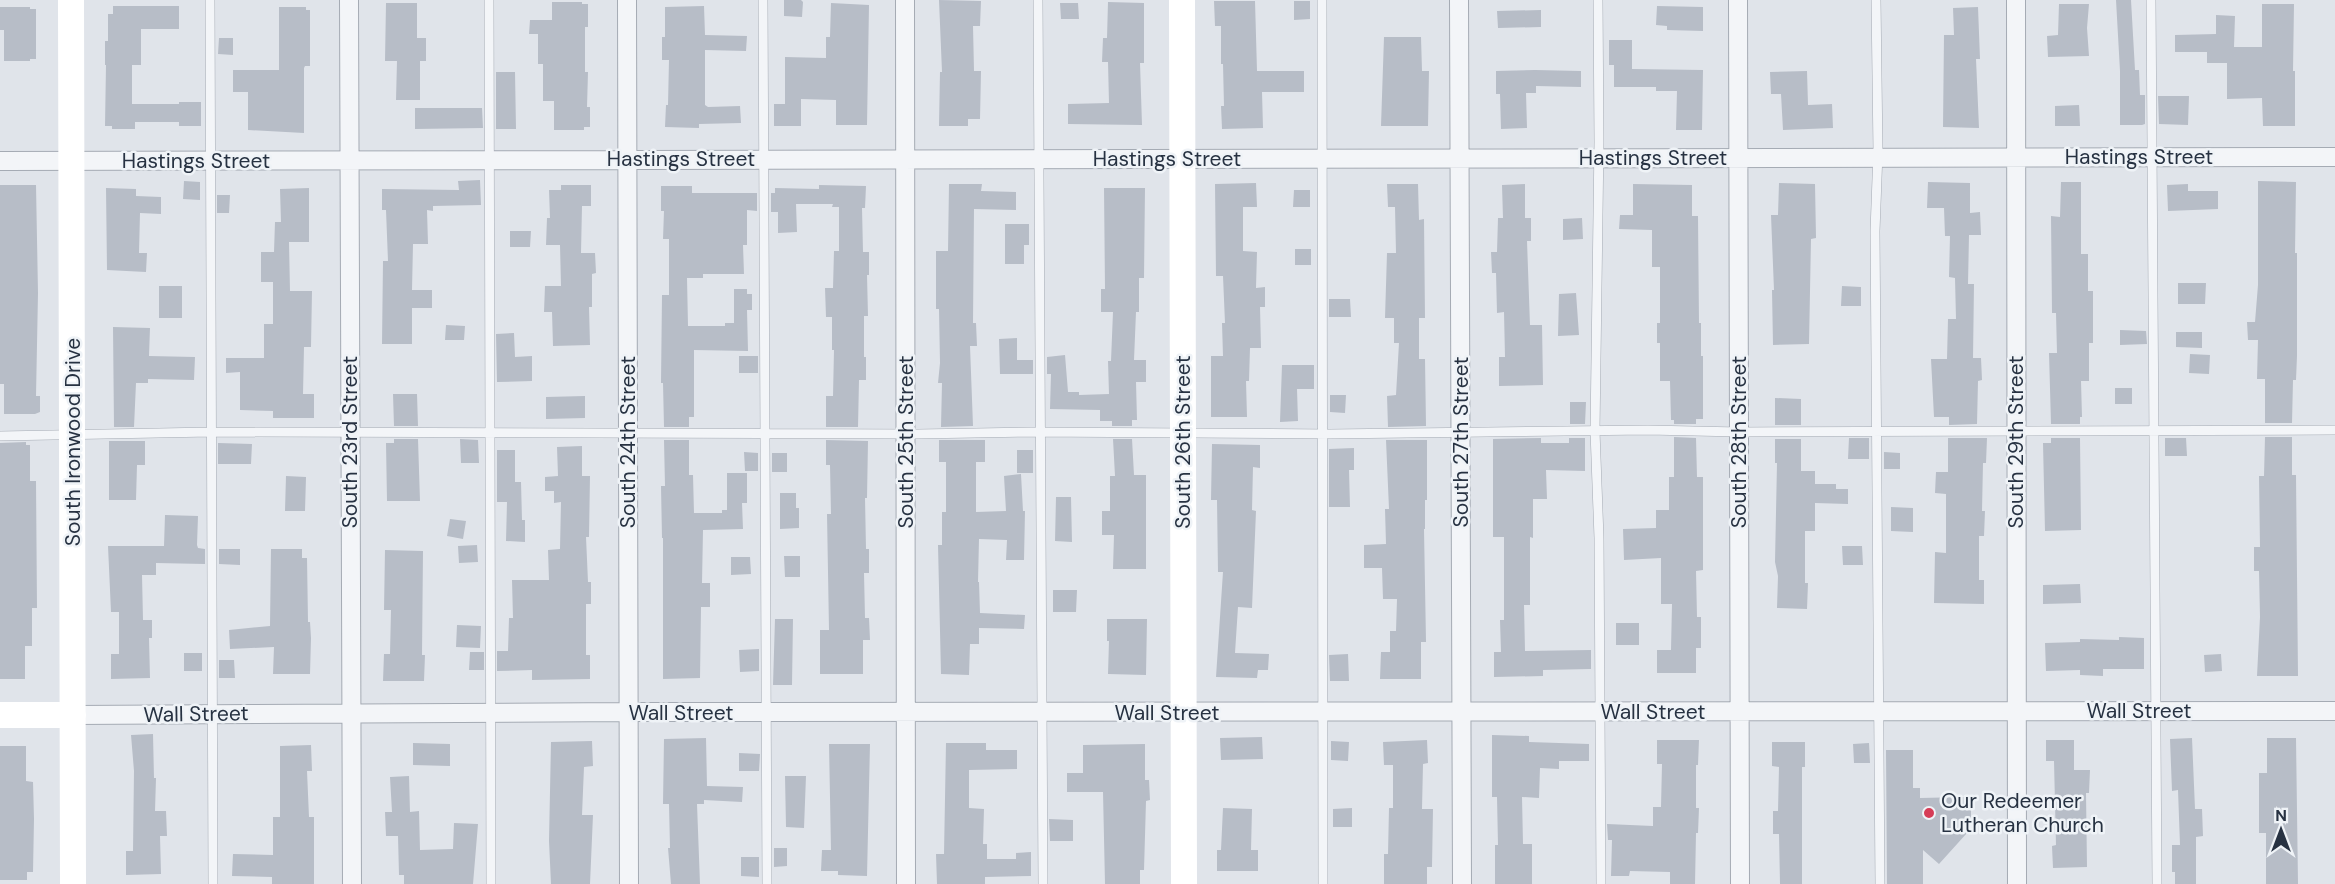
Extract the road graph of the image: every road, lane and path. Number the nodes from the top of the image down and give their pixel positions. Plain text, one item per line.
1 (71, 0) edge
2 (210, 0) edge
3 (349, 0) edge
4 (489, 0) edge
5 (627, 0) edge
6 (763, 0) edge
7 (905, 0) edge
8 (1038, 0) edge
9 (1182, 0) edge
10 (1322, 0) edge
11 (1459, 0) edge
12 (1598, 0) edge
13 (1738, 0) edge
14 (1876, 0) edge
15 (2016, 0) edge
16 (2151, 0) edge
17 (2017, 157) junction
18 (2335, 157) edge
19 (1460, 158) junction
20 (1599, 158) junction
21 (1738, 158) junction
22 (1877, 158) junction
23 (2152, 158) junction
24 (628, 159) junction
25 (764, 159) junction
26 (905, 159) junction
27 (1039, 159) junction
28 (1183, 159) junction
29 (1321, 159) junction
30 (349, 160) junction
31 (489, 160) junction
32 (0, 161) edge
33 (72, 161) junction
34 (210, 161) junction
35 (2016, 430) junction
36 (2153, 430) junction
37 (2335, 430) edge
38 (1595, 431) junction
39 (1877, 431) junction
40 (211, 432) junction
41 (1183, 432) junction
42 (1461, 432) junction
43 (1739, 432) junction
44 (350, 433) junction
45 (906, 433) junction
46 (1040, 433) junction
47 (490, 434) junction
48 (628, 434) junction
49 (765, 434) junction
50 (1322, 434) junction
51 (72, 435) junction
52 (0, 436) edge
53 (1462, 711) junction
54 (1739, 711) junction
55 (1878, 711) junction
56 (2018, 711) junction
57 (2155, 711) junction
58 (2335, 711) edge
59 (629, 712) junction
60 (906, 712) junction
61 (1324, 712) junction
62 (1600, 712) junction
63 (212, 713) junction
64 (351, 713) junction
65 (490, 713) junction
66 (766, 713) junction
67 (1042, 713) junction
68 (1184, 713) junction
69 (0, 715) edge
70 (73, 716) junction
71 (74, 884) edge
72 (213, 884) edge
73 (351, 884) edge
74 (491, 884) edge
75 (629, 884) edge
76 (767, 884) edge
77 (906, 884) edge
78 (1043, 884) edge
79 (1184, 884) edge
80 (1323, 884) edge
81 (1462, 884) edge
82 (1601, 884) edge
83 (1740, 884) edge
84 (1880, 884) edge
85 (2018, 884) edge
86 (2157, 884) edge

1 - 33 street, South Ironwood Drive
2 - 34 lane
3 - 30 street, South 23rd Street
4 - 31 lane
5 - 24 street, South 24th Street
6 - 25 lane
7 - 26 street, South 25th Street
8 - 27 lane
9 - 28 street, South 26th Street
10 - 29 lane
11 - 19 street, South 27th Street
12 - 20 lane
13 - 21 street, South 28th Street
14 - 22 lane
15 - 17 street, South 29th Street
16 - 23 lane
17 - 22 street, Hastings Street
17 - 23 street, Hastings Street
17 - 35 street, South 29th Street
18 - 23 street, Hastings Street
19 - 20 street, Hastings Street
19 - 29 street, Hastings Street
19 - 42 street, South 27th Street
20 - 21 street, Hastings Street
20 - 38 lane
21 - 22 street, Hastings Street
21 - 43 street, South 28th Street
22 - 39 lane
23 - 36 lane
24 - 25 street, Hastings Street
24 - 31 street, Hastings Street
24 - 48 street, South 24th Street
25 - 26 street, Hastings Street
25 - 49 lane
26 - 27 street, Hastings Street
26 - 45 street, South 25th Street
27 - 28 street, Hastings Street
27 - 46 lane
28 - 29 street, Hastings Street
28 - 41 street, South 26th Street
29 - 50 lane
30 - 31 street, Hastings Street
30 - 34 street, Hastings Street
30 - 44 street, South 23rd Street
31 - 47 lane
32 - 33 street, Hastings Street
33 - 34 street, Hastings Street
33 - 51 street, South Ironwood Drive
34 - 40 lane
35 - 36 lane
35 - 39 lane
35 - 56 street, South 29th Street
36 - 37 lane
36 - 57 lane
38 - 42 lane
38 - 43 lane
38 - 62 lane
39 - 43 lane
39 - 55 lane
40 - 44 lane
40 - 51 lane
40 - 63 lane
41 - 46 lane
41 - 50 lane
41 - 68 street, South 26th Street
42 - 50 lane
42 - 53 street, South 27th Street
43 - 54 street, South 28th Street
44 - 47 lane
44 - 64 street, South 23rd Street
45 - 46 lane
45 - 49 lane
45 - 60 street, South 25th Street
46 - 67 lane
47 - 48 lane
47 - 65 lane
48 - 49 lane
48 - 59 street, South 24th Street
49 - 66 lane
50 - 61 lane
51 - 52 lane
51 - 70 street, South Ironwood Drive
53 - 61 street, Wall Street
53 - 62 street, Wall Street
53 - 81 street, South 27th Street
54 - 55 street, Wall Street
54 - 62 street, Wall Street
54 - 83 street, South 28th Street
55 - 56 street, Wall Street
55 - 84 lane
56 - 57 street, Wall Street
56 - 85 street, South 29th Street
57 - 58 street, Wall Street
57 - 86 lane
59 - 65 street, Wall Street
59 - 66 street, Wall Street
59 - 75 street, South 24th Street
60 - 66 street, Wall Street
60 - 67 street, Wall Street
60 - 77 street, South 25th Street
61 - 68 street, Wall Street
61 - 80 lane
62 - 82 lane
63 - 64 street, Wall Street
63 - 70 street, Wall Street
63 - 72 lane
64 - 65 street, Wall Street
64 - 73 street, South 23rd Street
65 - 74 lane
66 - 76 lane
67 - 68 street, Wall Street
67 - 78 lane
68 - 79 street, South 26th Street
69 - 70 street, Wall Street
70 - 71 street, South Ironwood Drive

